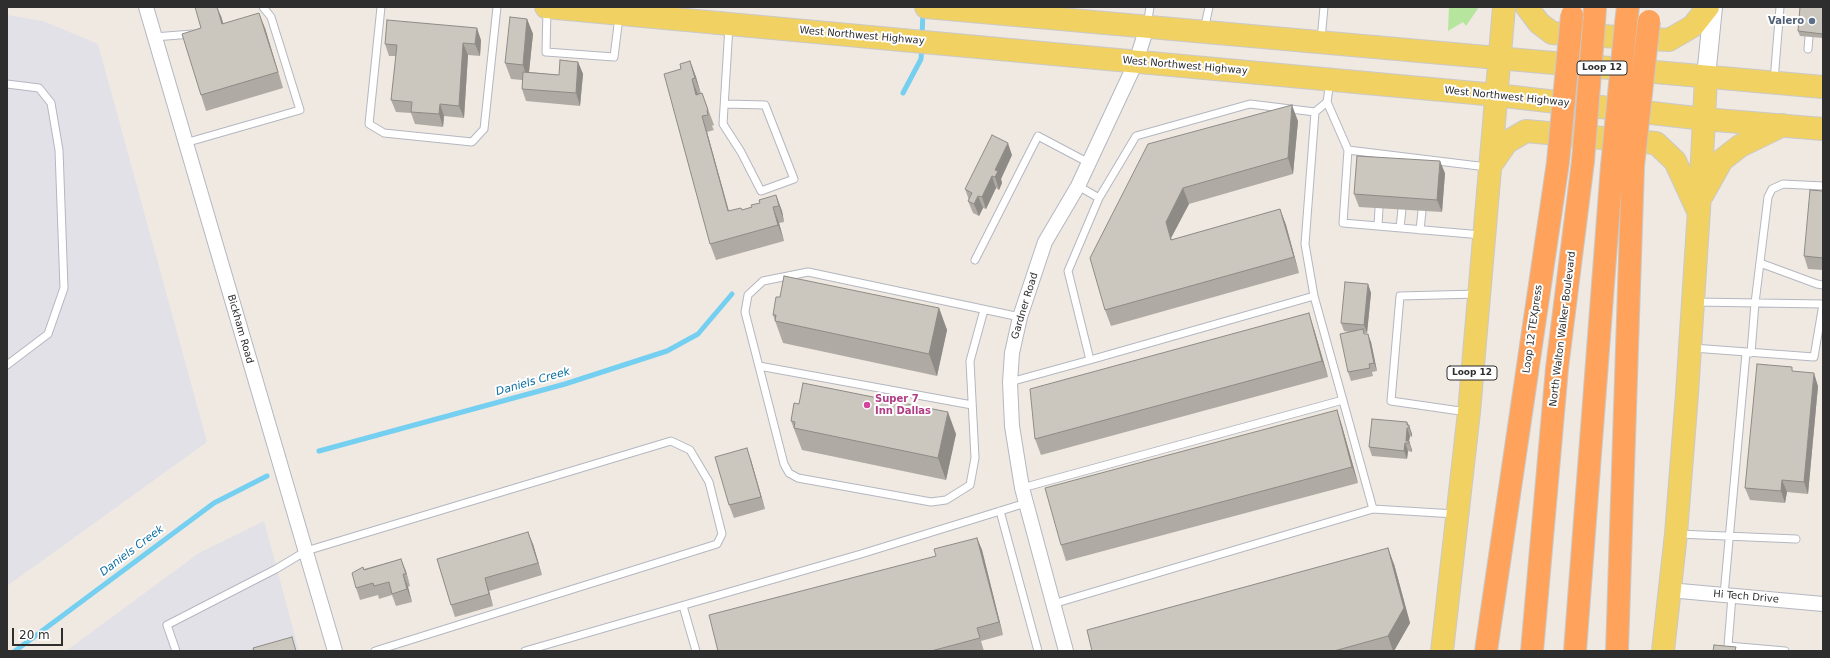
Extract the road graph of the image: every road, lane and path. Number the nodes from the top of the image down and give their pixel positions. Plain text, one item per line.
1 (146, 7) edge
2 (263, 7) edge
3 (381, 7) edge
4 (496, 7) edge
5 (547, 7) edge
6 (926, 7) edge
7 (1209, 7) edge
8 (1324, 7) edge
9 (1504, 7) edge
10 (1527, 7) edge
11 (1708, 7) edge
12 (1713, 7) edge
13 (1780, 7) edge
14 (620, 10) edge
15 (1572, 11) edge
16 (1650, 14) edge
17 (1595, 15) edge
18 (1627, 15) edge
19 (1148, 17) edge
20 (729, 24) junction
21 (199, 32) edge
22 (1204, 32) junction
23 (154, 37) junction
24 (1809, 37) edge
25 (1321, 42) junction
26 (1808, 48) dead end
27 (1499, 58) junction
28 (1136, 62) junction
29 (1706, 77) junction
30 (1330, 80) junction
31 (1774, 82) junction
32 (7, 84) edge
33 (1823, 88) edge
34 (1496, 95) junction
35 (1327, 102) junction
36 (725, 104) junction
37 (1315, 112) junction
38 (1704, 119) junction
39 (1784, 125) junction
40 (1823, 129) edge
41 (185, 143) junction
42 (1348, 150) junction
43 (1089, 163) junction
44 (1623, 166) junction
45 (1490, 167) junction
46 (1078, 186) junction
47 (1823, 186) edge
48 (1099, 198) junction
49 (1699, 206) junction
50 (1379, 208) edge
51 (1402, 209) edge
52 (1422, 211) edge
53 (1378, 226) junction
54 (1400, 228) junction
55 (1420, 230) junction
56 (1485, 235) junction
57 (975, 260) dead end
58 (1760, 262) junction
59 (1823, 285) edge
60 (1480, 294) junction
61 (1314, 296) junction
62 (1693, 302) junction
63 (1755, 303) junction
64 (1823, 304) edge
65 (984, 310) junction
66 (1020, 317) junction
67 (1690, 348) junction
68 (1748, 353) junction
69 (1090, 360) junction
70 (7, 365) edge
71 (759, 366) junction
72 (1010, 382) junction
73 (1343, 400) junction
74 (972, 404) junction
75 (1469, 412) junction
76 (1022, 488) junction
77 (1026, 503) junction
78 (1373, 509) junction
79 (1000, 511) junction
80 (1457, 514) junction
81 (1676, 534) junction
82 (1728, 537) junction
83 (1796, 539) dead end
84 (306, 551) junction
85 (1669, 590) junction
86 (1728, 595) junction
87 (1053, 604) junction
88 (1823, 604) edge
89 (683, 606) junction
90 (1531, 650) edge
91 (176, 651) edge
92 (335, 651) edge
93 (375, 651) edge
94 (525, 651) edge
95 (696, 651) edge
96 (1038, 651) edge
97 (1066, 651) edge
98 (1442, 651) edge
99 (1486, 651) edge
100 (1575, 651) edge
101 (1617, 651) edge
102 (1663, 651) edge
103 (1785, 651) edge

1 - 23 street, Bickham Road
2 - 41 lane
3 - 4 lane
5 - 14 main road, West Northwest Highway
5 - 14 lane
6 - 19 main road
7 - 22 lane
8 - 25 lane
9 - 27 main road
10 - 11 main road
12 - 29 street
13 - 31 lane
14 - 20 main road, West Northwest Highway
15 - 99 highway, Loop 12 TEXpress, bridge
16 - 44 highway, bridge
17 - 90 highway, North Walton Walker Boulevard, bridge
18 - 44 highway, bridge
19 - 22 main road
19 - 28 street, Gardner Road
20 - 28 main road, West Northwest Highway
20 - 36 lane
21 - 23 lane
22 - 25 main road
23 - 41 street, Bickham Road
24 - 26 lane
25 - 27 main road
27 - 29 main road, Loop 12
27 - 34 main road, Loop 12
28 - 30 main road, West Northwest Highway
28 - 43 street, Gardner Road
29 - 31 main road, Loop 12
29 - 38 main road
30 - 34 main road, West Northwest Highway
30 - 35 lane
31 - 33 main road, Loop 12
32 - 70 lane
34 - 38 main road, West Northwest Highway
34 - 45 main road, Loop 12
35 - 37 lane
35 - 42 lane
36 - 36 lane
37 - 48 lane
37 - 61 lane
38 - 39 main road, West Northwest Highway
38 - 49 main road
39 - 40 main road, West Northwest Highway
39 - 49 main road
41 - 84 street, Bickham Road
42 - 45 lane
42 - 53 lane
43 - 46 street, Gardner Road
43 - 57 lane
44 - 100 highway
44 - 101 highway
45 - 49 main road
45 - 56 main road, Loop 12
46 - 48 lane
46 - 66 street, Gardner Road
47 - 58 lane
48 - 69 lane
49 - 62 main road
50 - 53 lane
51 - 54 lane
52 - 55 lane
53 - 54 lane
54 - 55 lane
55 - 56 lane
56 - 60 main road, Loop 12
58 - 59 lane
58 - 63 lane
60 - 75 main road, Loop 12
60 - 75 lane
61 - 69 lane
61 - 73 lane
62 - 63 lane
62 - 67 main road
63 - 64 lane
63 - 68 lane
64 - 68 lane
65 - 66 lane
65 - 71 lane
65 - 74 lane
66 - 72 street, Gardner Road
67 - 68 lane
67 - 81 main road
68 - 82 lane
69 - 72 lane
71 - 74 lane
71 - 74 lane
72 - 76 street, Gardner Road
73 - 76 lane
73 - 78 lane
75 - 80 main road, Loop 12
76 - 77 street, Gardner Road
77 - 79 lane
77 - 87 street, Gardner Road
78 - 80 lane
78 - 87 lane
79 - 89 lane
79 - 96 lane
80 - 98 main road, Loop 12
81 - 82 lane
81 - 85 main road
82 - 83 lane
82 - 86 lane
84 - 91 lane
84 - 92 street, Bickham Road
84 - 93 lane
85 - 86 street, Hi Tech Drive
85 - 102 main road
86 - 88 street, Hi Tech Drive
86 - 103 lane
87 - 97 street, Gardner Road
89 - 94 lane
89 - 95 lane

